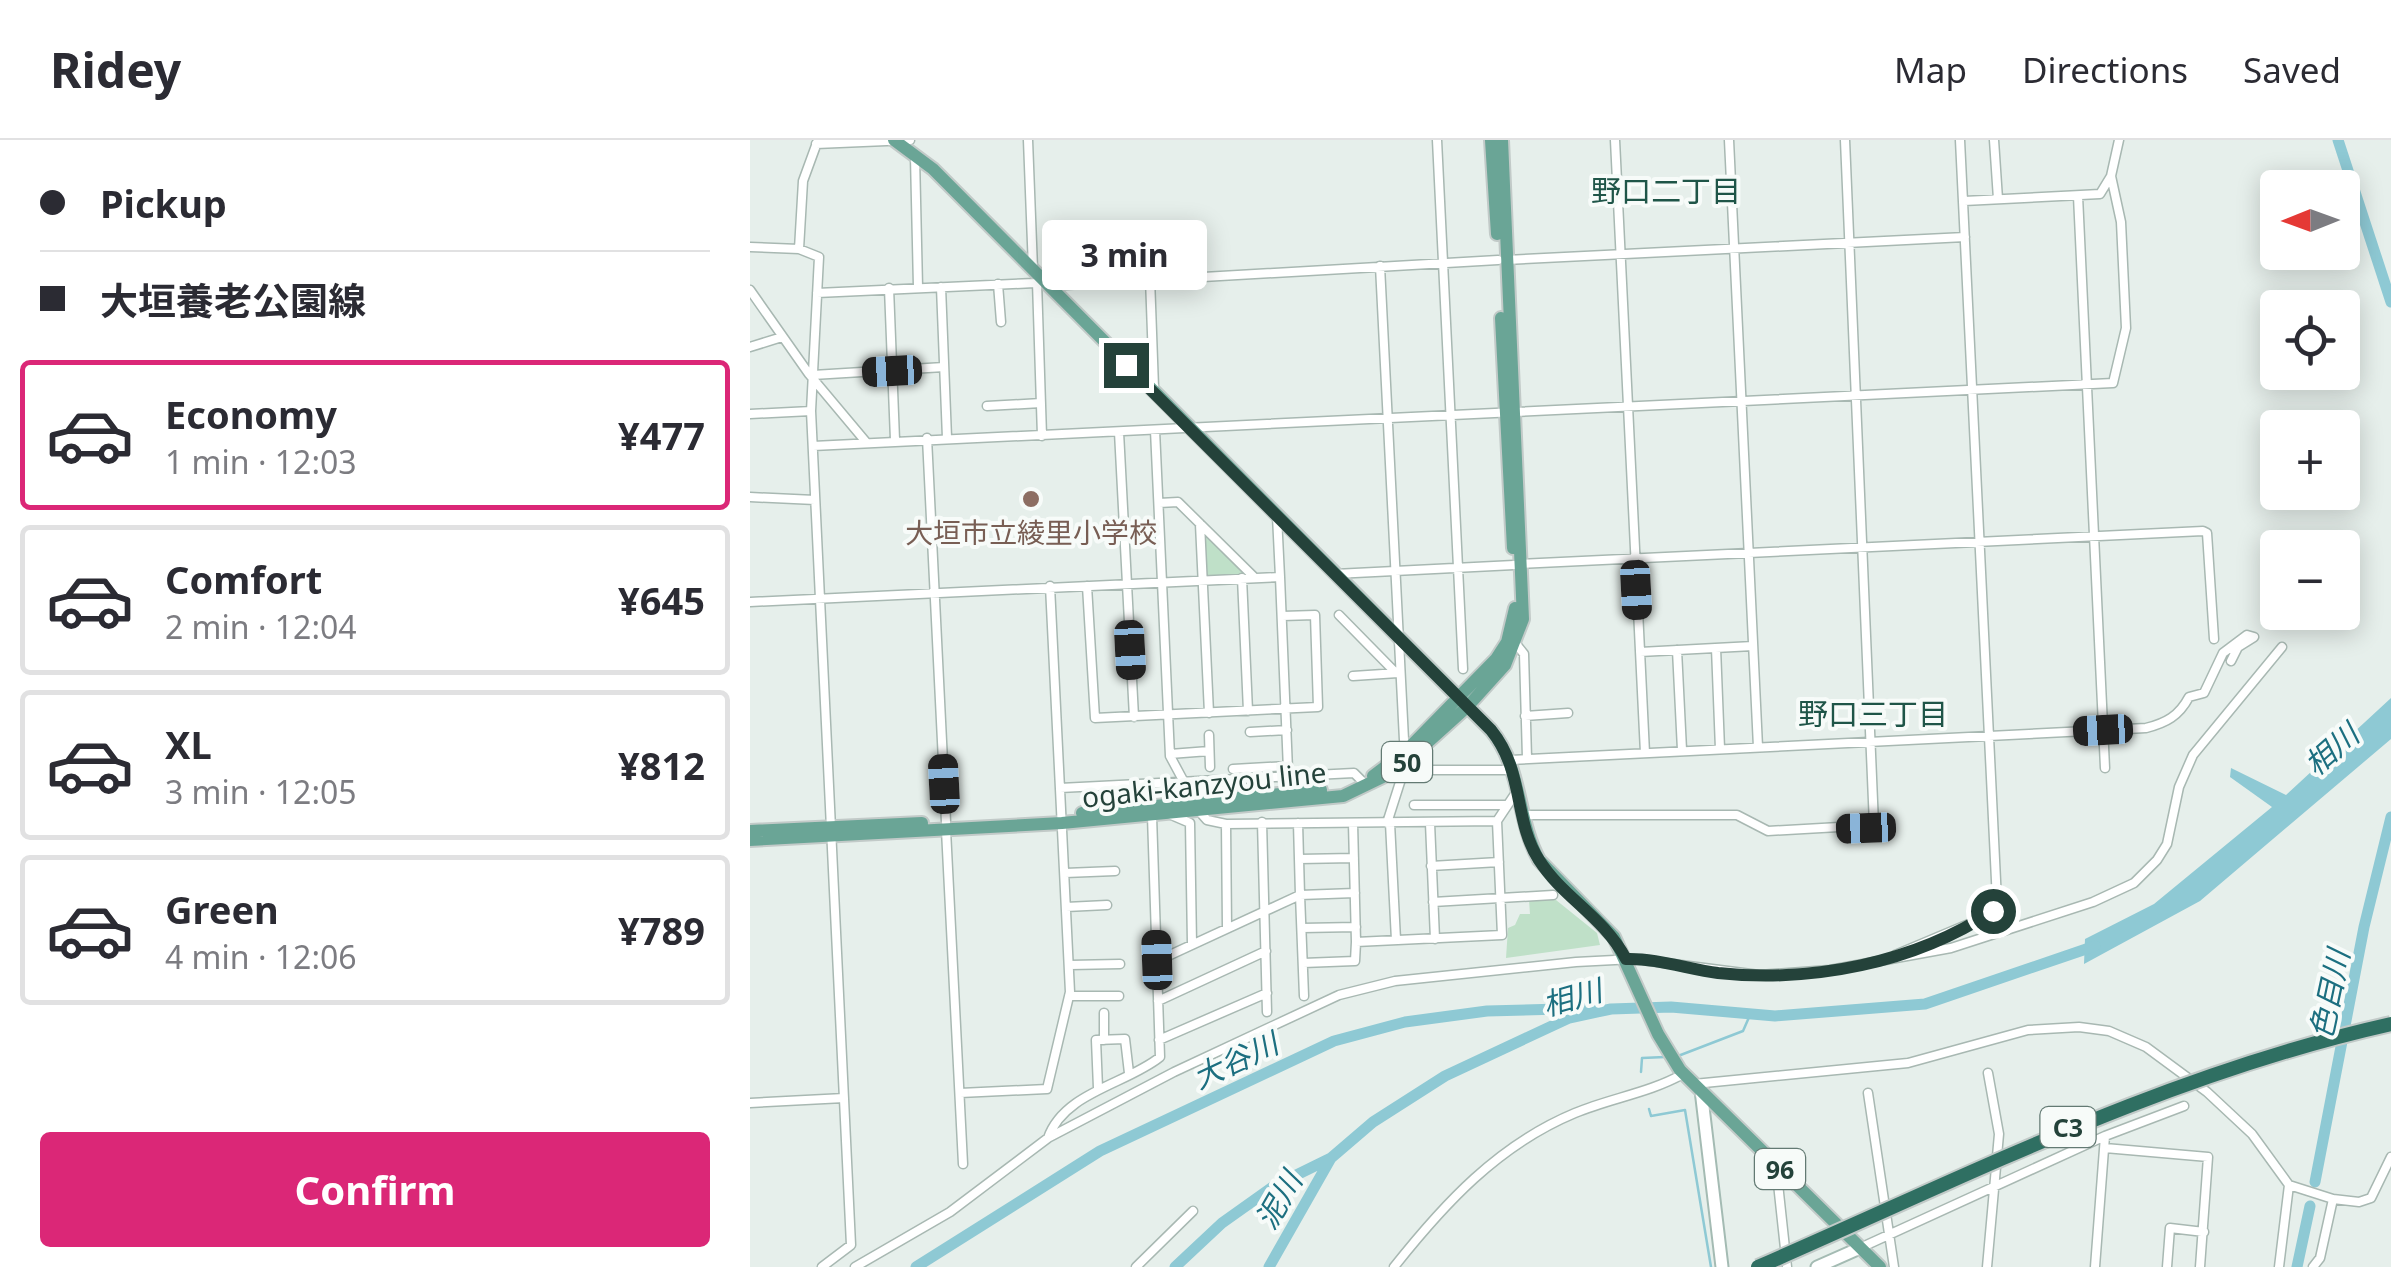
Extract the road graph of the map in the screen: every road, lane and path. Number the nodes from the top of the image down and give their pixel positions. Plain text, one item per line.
1 (1028, 140) edge
2 (1437, 140) edge
3 (1491, 140) edge
4 (1502, 140) edge
5 (1614, 140) edge
6 (1729, 140) edge
7 (1845, 140) edge
8 (1960, 140) edge
9 (1994, 140) edge
10 (2118, 140) edge
11 (901, 141) edge
12 (817, 142) edge
13 (915, 154) junction
14 (2111, 176) junction
15 (2078, 196) junction
16 (1998, 200) junction
17 (1964, 201) junction
18 (1965, 238) junction
19 (1850, 244) junction
20 (750, 248) edge
21 (1734, 248) junction
22 (799, 249) junction
23 (1620, 255) junction
24 (1502, 260) junction
25 (1442, 263) junction
26 (1380, 266) junction
27 (1150, 278) junction
28 (1039, 279) junction
29 (998, 284) junction
30 (918, 287) junction
31 (940, 287) junction
32 (889, 288) junction
33 (750, 290) edge
34 (816, 293) junction
35 (1001, 322) dead end
36 (782, 336) junction
37 (750, 347) edge
38 (944, 368) junction
39 (892, 371) junction
40 (813, 375) junction
41 (2086, 384) junction
42 (1972, 390) junction
43 (1152, 392) junction
44 (1857, 396) junction
45 (1742, 401) junction
46 (1041, 404) junction
47 (987, 406) dead end
48 (1628, 406) junction
49 (811, 411) junction
50 (1172, 411) junction
51 (1510, 413) junction
52 (750, 414) edge
53 (1450, 415) junction
54 (1388, 416) junction
55 (1190, 427) junction
56 (1155, 430) junction
57 (1165, 430) junction
58 (1120, 432) junction
59 (1042, 436) junction
60 (927, 438) junction
61 (947, 438) junction
62 (895, 440) junction
63 (866, 442) junction
64 (812, 446) junction
65 (750, 497) edge
66 (815, 500) junction
67 (1159, 502) junction
68 (1277, 516) junction
69 (1200, 524) junction
70 (2093, 536) junction
71 (1980, 541) junction
72 (1864, 548) junction
73 (1749, 553) junction
74 (1635, 558) junction
75 (1518, 564) junction
76 (1458, 567) junction
77 (1396, 569) junction
78 (1334, 574) junction
79 (1280, 577) junction
80 (1242, 578) junction
81 (1255, 578) junction
82 (1203, 580) junction
83 (1163, 582) junction
84 (1126, 584) junction
85 (1050, 586) junction
86 (1087, 586) junction
87 (934, 592) junction
88 (819, 598) junction
89 (750, 602) edge
90 (1339, 614) dead end
91 (1282, 616) junction
92 (1398, 636) junction
93 (2214, 639) dead end
94 (1516, 644) junction
95 (1753, 646) junction
96 (2282, 647) dead end
97 (1716, 648) junction
98 (1678, 650) junction
99 (1640, 652) junction
100 (2230, 660) dead end
101 (1463, 669) dead end
102 (1398, 673) junction
103 (1353, 676) dead end
104 (1463, 701) junction
105 (1286, 709) junction
106 (1248, 711) junction
107 (1568, 713) dead end
108 (1209, 714) junction
109 (1169, 716) junction
110 (1526, 716) junction
111 (1134, 717) junction
112 (1287, 730) junction
113 (2103, 730) junction
114 (1250, 732) dead end
115 (1209, 734) dead end
116 (1988, 735) junction
117 (1404, 740) dead end
118 (1874, 741) junction
119 (1758, 747) junction
120 (1720, 748) junction
121 (1682, 750) junction
122 (1210, 751) junction
123 (1645, 752) junction
124 (1170, 754) junction
125 (1527, 758) junction
126 (1410, 760) junction
127 (1513, 765) junction
128 (1288, 766) junction
129 (1210, 768) dead end
130 (1232, 768) dead end
131 (2105, 768) dead end
132 (1402, 776) dead end
133 (1289, 777) junction
134 (1362, 781) junction
135 (1184, 782) junction
136 (1060, 788) junction
137 (1520, 789) junction
138 (1289, 794) junction
139 (1414, 805) dead end
140 (1505, 805) junction
141 (1193, 809) junction
142 (1169, 814) junction
143 (1152, 816) junction
144 (1525, 816) junction
145 (1061, 819) junction
146 (1497, 821) junction
147 (1262, 822) junction
148 (1298, 823) junction
149 (1353, 823) junction
150 (1389, 823) junction
151 (1430, 823) junction
152 (1226, 824) junction
153 (946, 826) junction
154 (750, 831) edge
155 (830, 831) junction
156 (750, 840) edge
157 (1354, 858) junction
158 (1298, 859) junction
159 (1499, 862) junction
160 (1431, 866) junction
161 (1116, 871) dead end
162 (1065, 874) junction
163 (1355, 892) junction
164 (1300, 895) junction
165 (1552, 895) dead end
166 (1501, 898) junction
167 (1433, 902) junction
168 (1107, 905) dead end
169 (1066, 906) junction
170 (1264, 911) junction
171 (1356, 927) junction
172 (1227, 928) junction
173 (1302, 928) junction
174 (1435, 938) junction
175 (1396, 940) junction
176 (1356, 942) junction
177 (1192, 944) junction
178 (1266, 951) junction
179 (1157, 960) junction
180 (1892, 960) junction
181 (1627, 961) junction
182 (1302, 962) junction
183 (1120, 964) dead end
184 (1070, 965) junction
185 (1267, 993) junction
186 (1069, 996) junction
187 (1119, 996) dead end
188 (1304, 996) dead end
189 (1158, 1001) junction
190 (1267, 1012) dead end
191 (1104, 1014) dead end
192 (2391, 1024) edge
193 (1104, 1040) junction
194 (1159, 1040) junction
195 (1128, 1073) junction
196 (1988, 1073) dead end
197 (1690, 1079) junction
198 (1098, 1088) junction
199 (960, 1092) junction
200 (1868, 1093) dead end
201 (844, 1098) junction
202 (750, 1103) edge
203 (2184, 1106) dead end
204 (2106, 1136) junction
205 (1048, 1138) junction
206 (2105, 1148) junction
207 (2391, 1157) edge
208 (963, 1164) dead end
209 (1776, 1164) junction
210 (1995, 1184) junction
211 (2290, 1185) junction
212 (2333, 1199) junction
213 (1193, 1211) dead end
214 (1889, 1232) junction
215 (2204, 1232) junction
216 (1860, 1248) junction
217 (822, 1267) edge
218 (854, 1267) edge
219 (1136, 1267) edge
220 (1394, 1267) edge
221 (1722, 1267) edge
222 (1758, 1267) edge
223 (1787, 1267) edge
224 (1817, 1267) edge
225 (1880, 1267) edge
226 (1894, 1267) edge
227 (1987, 1267) edge
228 (2095, 1267) edge
229 (2167, 1267) edge
230 (2200, 1267) edge
231 (2279, 1267) edge
232 (2313, 1267) edge

1 - 28 street
2 - 25 street
3 - 24 main road, ogaki-kanzyou line / 50
4 - 24 main road, ogaki-kanzyou line / 50
5 - 23 street
6 - 21 street
7 - 19 street
8 - 17 street
9 - 16 street
10 - 14 street
11 - 12 street
11 - 13 main road, 96
12 - 22 street
13 - 28 main road, 96
13 - 30 street
14 - 15 street
14 - 41 street
15 - 16 street
15 - 41 street
16 - 17 street
17 - 18 street
18 - 19 street
18 - 42 street
19 - 21 street
19 - 44 street
20 - 22 street
21 - 23 street
21 - 45 street
22 - 34 street
23 - 24 street
23 - 48 street
24 - 25 street
24 - 51 main road, ogaki-kanzyou line / 50
25 - 26 street
25 - 53 street
26 - 27 street
26 - 54 street
27 - 28 street
27 - 43 street
28 - 29 street
28 - 43 main road, 96
28 - 46 street
29 - 31 street
29 - 35 street
30 - 31 street
30 - 32 street
31 - 38 street
32 - 34 street
32 - 39 street
33 - 36 street
34 - 40 street
36 - 37 street
36 - 40 street
38 - 39 street
38 - 61 street
39 - 40 street
39 - 62 street
40 - 49 street
40 - 63 street
41 - 42 street
41 - 70 street
42 - 44 street
42 - 71 street
43 - 50 main road, 96
44 - 45 street
44 - 72 street
45 - 48 street
45 - 73 street
46 - 47 street
46 - 59 street
48 - 51 street
48 - 74 street
49 - 52 street
49 - 64 street
50 - 55 main road, 96
50 - 57 street
51 - 53 street
51 - 75 main road, ogaki-kanzyou line / 50
53 - 54 street
53 - 76 street
54 - 55 street
54 - 77 street
55 - 57 street
55 - 68 main road, 96
56 - 57 street
56 - 58 street
56 - 67 street
58 - 59 street
58 - 84 street
59 - 61 street
60 - 61 street
60 - 62 street
60 - 87 street
62 - 63 street
63 - 64 street
64 - 66 street
65 - 66 street
66 - 88 street
67 - 69 street
67 - 83 street
68 - 78 main road, 96
68 - 79 street
69 - 81 street
69 - 82 street
70 - 71 street
70 - 93 street
70 - 113 street
71 - 72 street
71 - 116 street
72 - 73 street
72 - 118 street
73 - 74 street
73 - 95 street
74 - 75 street
74 - 99 street
75 - 76 street
75 - 94 main road, ogaki-kanzyou line / 50
75 - 104 main road, ogaki-kanzyou line / 50
76 - 77 street
76 - 101 street
77 - 78 street
77 - 92 street
78 - 92 main road, 96
79 - 81 street
79 - 91 street
80 - 81 street
80 - 82 street
80 - 106 street
82 - 83 street
82 - 108 street
83 - 84 street
83 - 109 street
84 - 86 street
84 - 111 street
85 - 86 street
85 - 87 street
85 - 136 street
86 - 111 street
87 - 88 street
87 - 153 street
88 - 89 street
88 - 155 street
90 - 102 street
91 - 105 street
91 - 105 street
92 - 102 street
92 - 104 main road, 96
94 - 104 main road, ogaki-kanzyou line / 50
94 - 110 street
95 - 97 street
95 - 119 street
96 - 180 street
97 - 98 street
97 - 120 street
98 - 99 street
98 - 121 street
99 - 123 street
100 - 113 street
102 - 103 street
102 - 117 street
104 - 126 main road, ogaki-kanzyou line / 50
104 - 127 main road, 96
104 - 134 main road, ogaki-kanzyou line / 50
105 - 106 street
105 - 112 street
106 - 108 street
107 - 110 street
108 - 109 street
109 - 111 street
109 - 124 street
110 - 125 street
112 - 114 street
112 - 128 street
113 - 116 street
113 - 131 street
115 - 122 street
116 - 118 street
116 - 180 street
118 - 119 street
118 - 144 street
119 - 120 street
120 - 121 street
121 - 123 street
122 - 124 street
122 - 129 street
123 - 125 street
124 - 135 street
125 - 127 street
126 - 127 street
126 - 141 main road, ogaki-kanzyou line / 50
127 - 137 main road, 96
128 - 130 street
128 - 133 street
132 - 150 street
133 - 134 street
133 - 135 street
133 - 138 street
134 - 138 main road, ogaki-kanzyou line / 50
135 - 136 street
135 - 141 street
136 - 145 street
137 - 140 street
137 - 144 main road, 96
138 - 141 main road, ogaki-kanzyou line / 50
139 - 140 street
140 - 146 street
141 - 142 main road, ogaki-kanzyou line / 50
141 - 145 main road, ogaki-kanzyou line / 50
141 - 152 street
142 - 143 main road, ogaki-kanzyou line / 50
142 - 177 street
143 - 145 main road, ogaki-kanzyou line / 50
143 - 179 street
144 - 181 main road, 96
145 - 153 main road, ogaki-kanzyou line / 50
145 - 162 street
146 - 151 street
146 - 159 street
147 - 148 street
147 - 152 street
147 - 170 street
148 - 149 street
148 - 158 street
149 - 150 street
149 - 157 street
150 - 151 street
150 - 175 street
151 - 160 street
152 - 172 street
153 - 155 main road, ogaki-kanzyou line / 50
153 - 199 street
154 - 155 main road, ogaki-kanzyou line / 50
155 - 156 main road, ogaki-kanzyou line / 50
155 - 201 street
157 - 158 street
157 - 163 street
158 - 164 street
159 - 160 street
159 - 166 street
160 - 167 street
161 - 162 street
162 - 169 street
163 - 164 street
163 - 171 street
164 - 170 street
164 - 173 street
165 - 166 street
166 - 167 street
166 - 174 street
167 - 174 street
168 - 169 street
169 - 184 street
170 - 172 street
170 - 178 street
171 - 173 street
171 - 176 street
172 - 177 street
173 - 182 street
174 - 175 street
175 - 176 street
176 - 182 street
177 - 179 street
178 - 185 street
178 - 189 street
179 - 189 street
180 - 181 street
181 - 197 main road, 96
181 - 205 street
182 - 188 street
183 - 184 street
184 - 186 street
185 - 190 street
185 - 194 street
186 - 187 street
186 - 199 street
189 - 194 street
191 - 193 street
192 - 222 highway, C3, bridge
193 - 195 street
193 - 198 street
194 - 195 street
195 - 198 street
196 - 210 street
197 - 209 main road, 96
197 - 211 street
197 - 220 street
197 - 221 street
198 - 205 street
199 - 208 street
200 - 214 street
201 - 202 street
201 - 217 street
203 - 204 street
204 - 206 street
204 - 210 street
205 - 218 street
206 - 215 street
206 - 228 street
207 - 212 street
209 - 216 main road, 96
209 - 223 street
210 - 214 street
210 - 227 street
211 - 212 street
211 - 231 street
212 - 232 street
213 - 219 street
214 - 216 street
214 - 226 street
215 - 229 street
215 - 230 street
216 - 224 street
216 - 225 main road, 96

